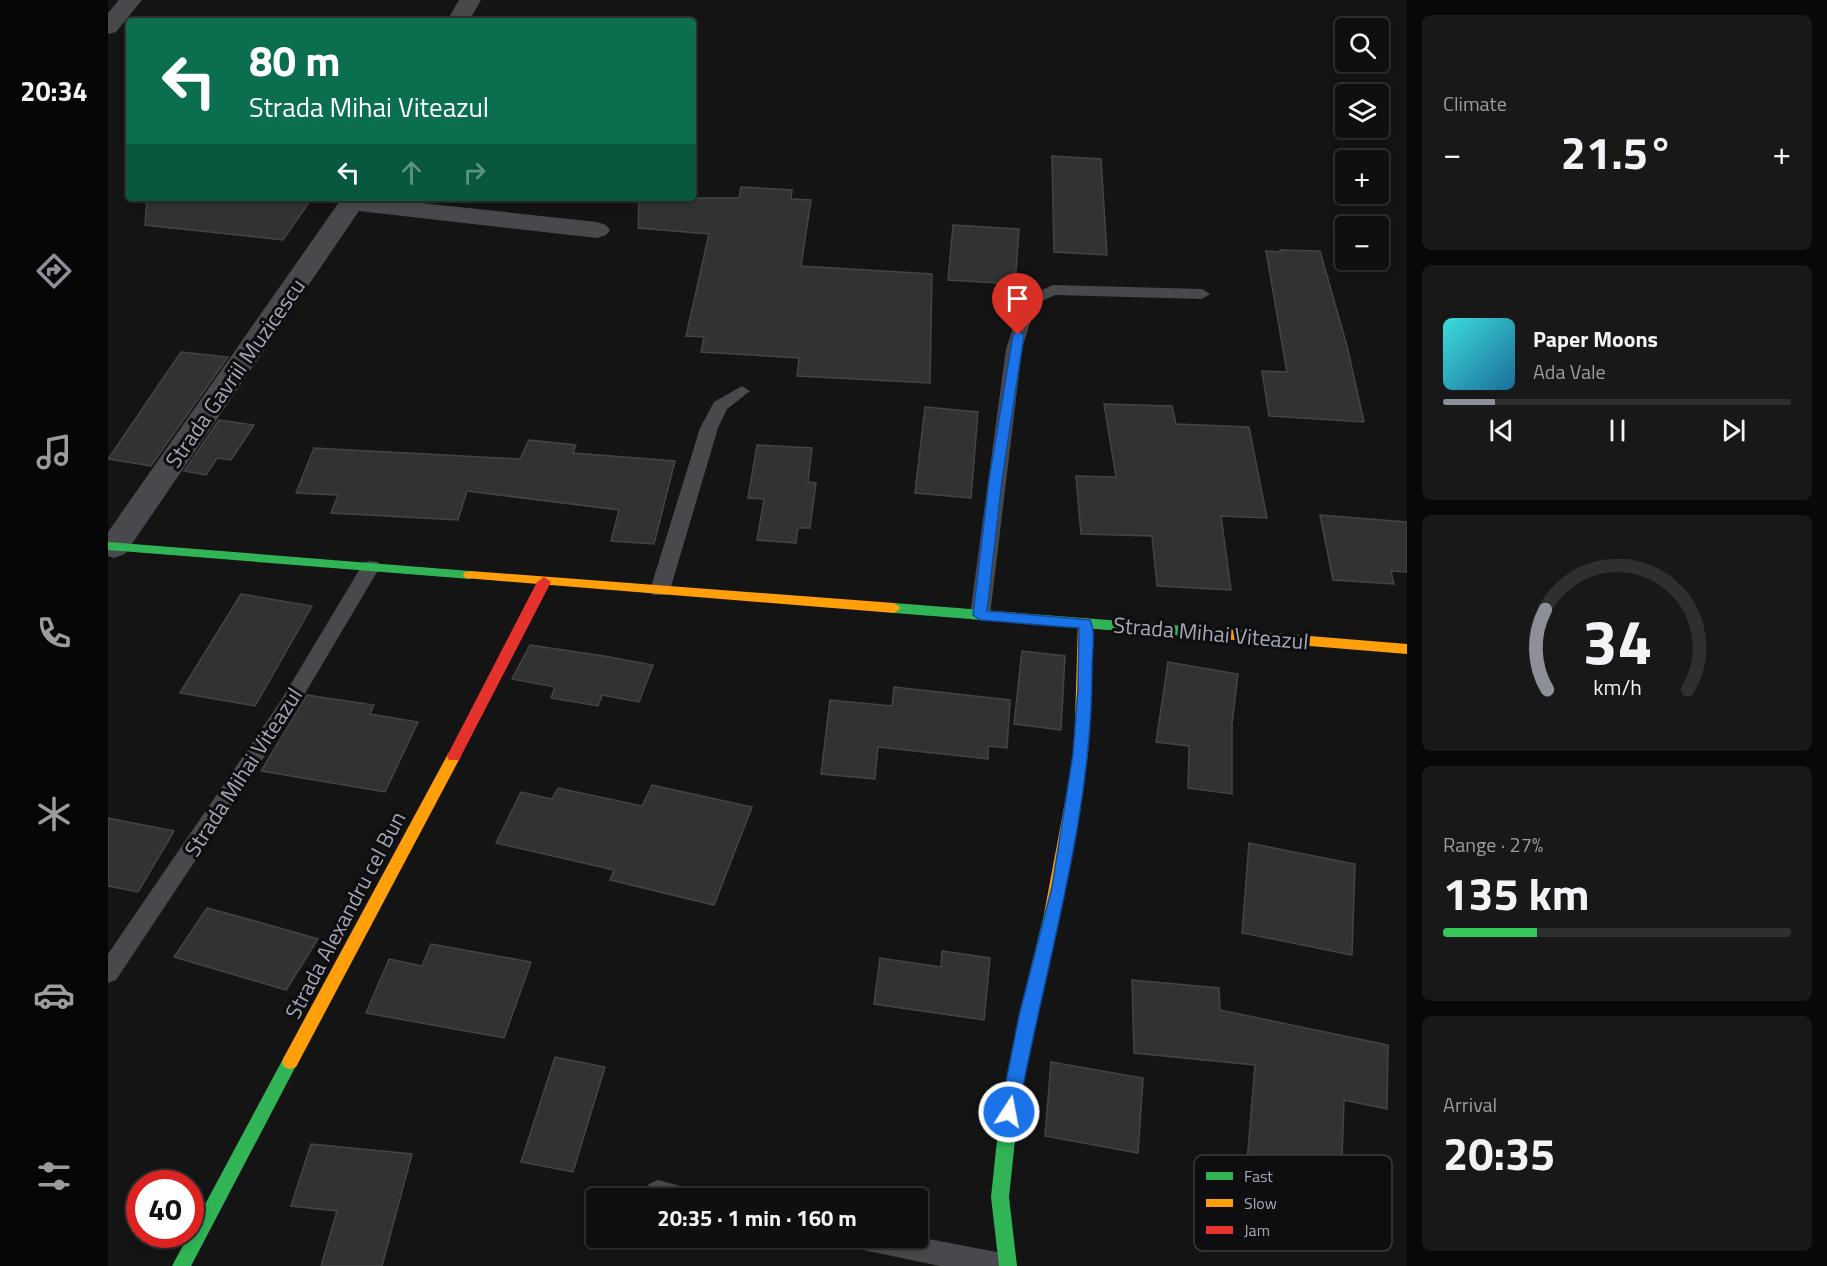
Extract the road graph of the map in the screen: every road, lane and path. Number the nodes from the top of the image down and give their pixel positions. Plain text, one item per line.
1 (131, 0) edge
2 (470, 0) edge
3 (460, 18) edge
4 (108, 27) edge
5 (353, 201) edge
6 (597, 230) dead end
7 (1202, 294) dead end
8 (742, 391) dead end
9 (111, 547) edge
10 (371, 567) junction
11 (544, 582) junction
12 (660, 590) junction
13 (980, 615) junction
14 (1086, 623) junction
15 (1407, 649) edge
16 (108, 973) edge
17 (913, 1248) edge
18 (181, 1266) edge
19 (1002, 1266) edge
20 (1008, 1266) edge

1 - 4 street
2 - 3 street
5 - 6 street
5 - 9 street, Strada Gavriil Muzicescu
7 - 13 lane
8 - 12 lane
9 - 10 street, Strada Mihai Viteazul
10 - 11 street, Strada Mihai Viteazul
10 - 16 lane, Strada Mihai Viteazul
11 - 12 street, Strada Mihai Viteazul
11 - 18 street, Strada Alexandru cel Bun
12 - 13 street, Strada Mihai Viteazul
13 - 14 street, Strada Mihai Viteazul
14 - 15 street, Strada Mihai Viteazul
14 - 20 street
17 - 19 lane

